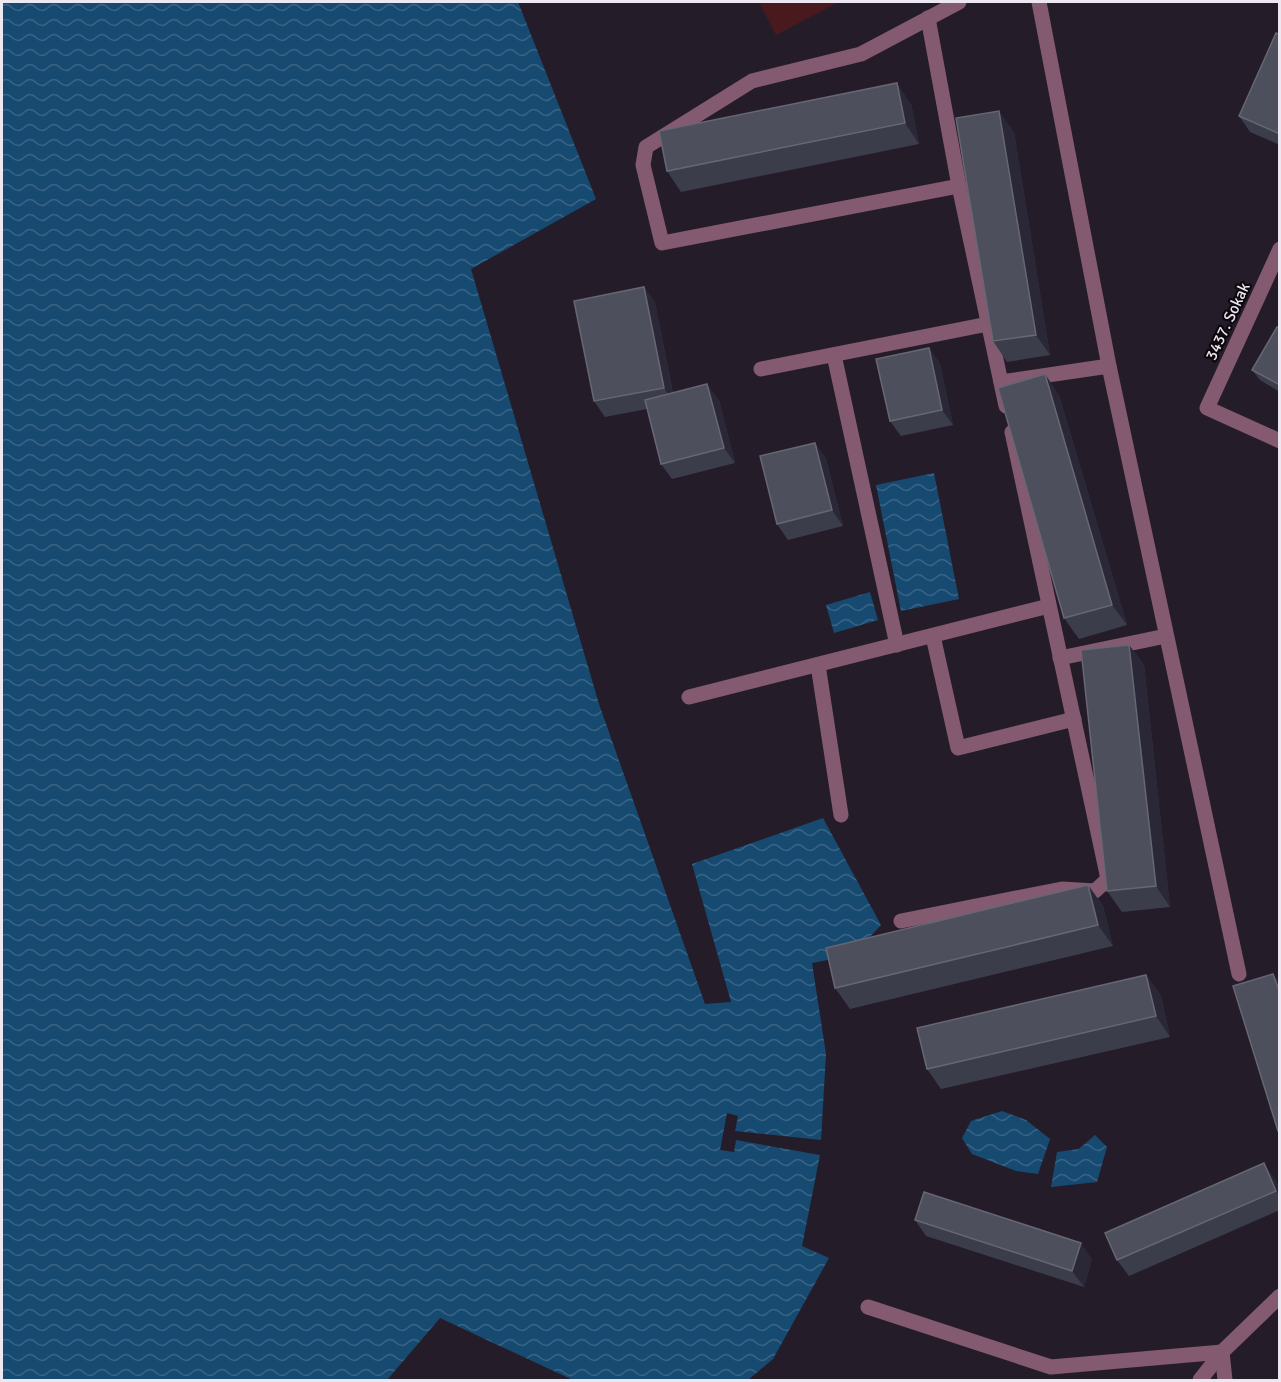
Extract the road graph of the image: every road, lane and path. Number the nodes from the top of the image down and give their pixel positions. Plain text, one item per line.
1 (959, 2) edge
2 (1039, 2) edge
3 (928, 18) junction
4 (959, 186) junction
5 (1280, 249) edge
6 (988, 324) junction
7 (834, 354) junction
8 (1109, 366) junction
9 (761, 369) dead end
10 (1001, 382) junction
11 (1280, 441) edge
12 (1049, 606) junction
13 (933, 636) junction
14 (1166, 636) junction
15 (897, 645) junction
16 (1060, 658) junction
17 (818, 665) junction
18 (689, 697) dead end
19 (1074, 719) junction
20 (841, 815) dead end
21 (901, 921) dead end
22 (1239, 974) dead end
23 (1280, 1296) edge
24 (868, 1307) dead end
25 (1222, 1353) junction
26 (1200, 1380) edge
27 (1225, 1380) edge

1 - 3 street
2 - 8 street
3 - 4 street
3 - 4 street
4 - 6 street
5 - 11 street, 3437. Sokak
6 - 7 street
6 - 10 street
7 - 9 street
7 - 15 street
8 - 10 street
8 - 14 street
10 - 12 street
12 - 13 street
12 - 16 street
13 - 15 street
13 - 19 street
14 - 16 street
14 - 22 street
15 - 17 street
16 - 19 street
17 - 18 street
17 - 20 street
19 - 21 street
23 - 25 street
24 - 25 street
25 - 26 street
25 - 27 street

